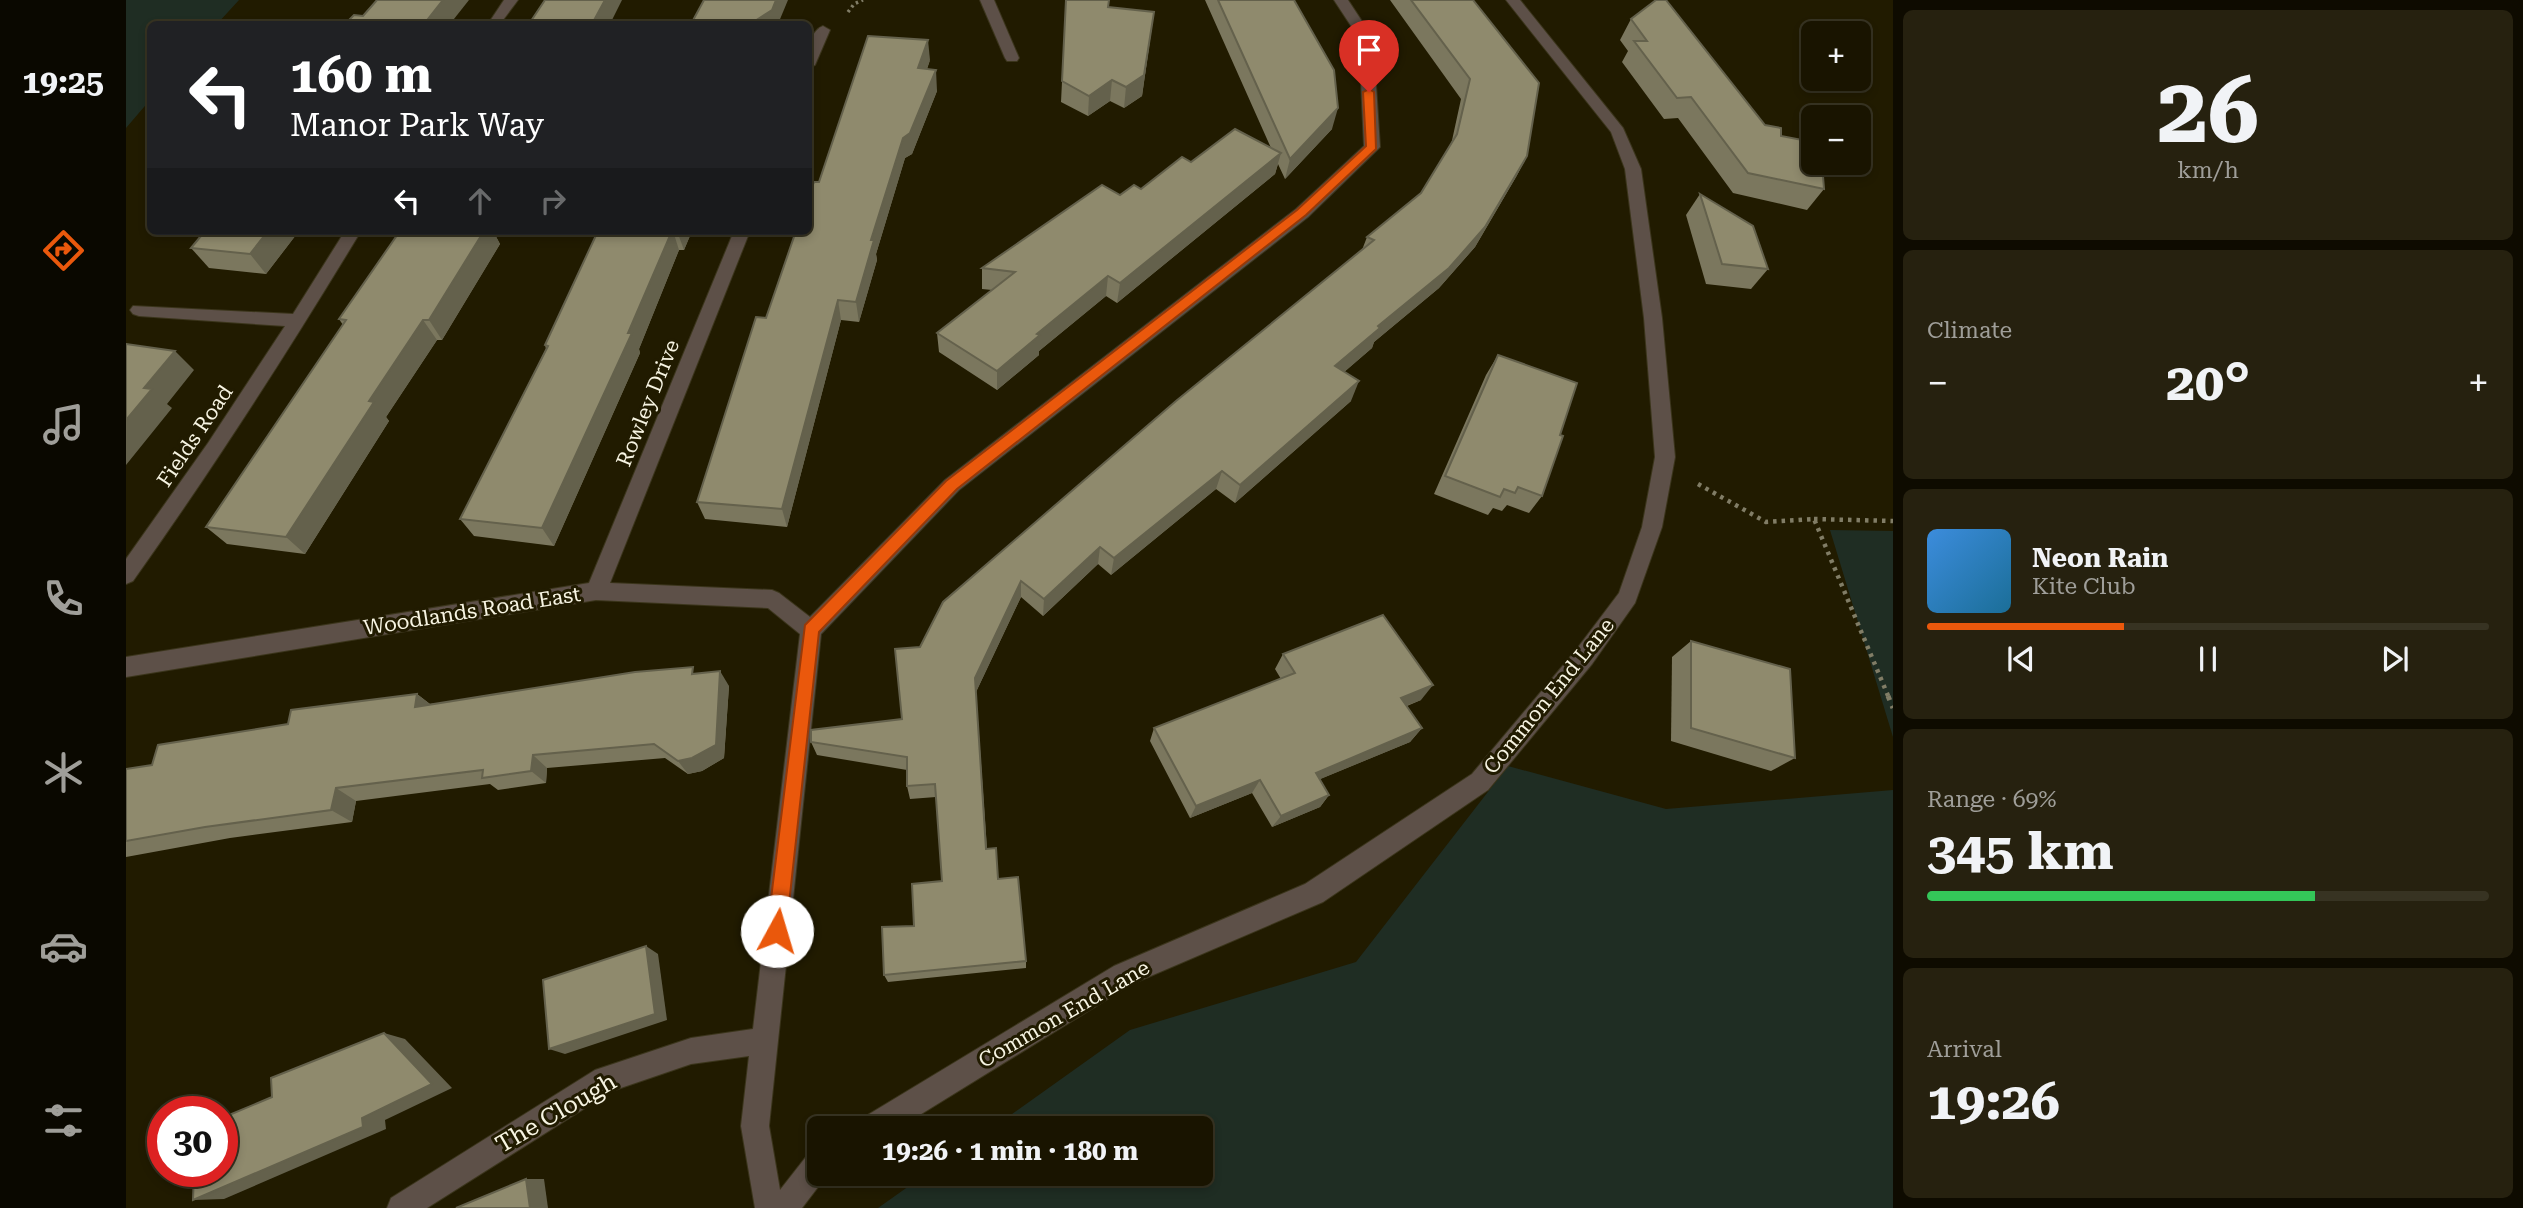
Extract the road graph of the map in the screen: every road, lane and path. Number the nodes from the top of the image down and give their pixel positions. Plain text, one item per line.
1 (511, 0) edge
2 (987, 0) edge
3 (1341, 0) edge
4 (1513, 0) edge
5 (496, 21) edge
6 (822, 30) dead end
7 (812, 55) edge
8 (1012, 58) dead end
9 (351, 235) edge
10 (739, 235) edge
11 (139, 310) dead end
12 (299, 321) junction
13 (1664, 464) junction
14 (1814, 519) junction
15 (1893, 521) edge
16 (126, 575) edge
17 (596, 591) junction
18 (811, 630) junction
19 (126, 667) edge
20 (1893, 708) edge
21 (764, 1041) junction
22 (892, 1116) edge
23 (807, 1178) edge
24 (401, 1208) edge
25 (769, 1208) edge
26 (784, 1208) edge

1 - 5 street
2 - 8 street
3 - 18 street
4 - 13 street, Common End Lane
6 - 7 street
9 - 12 street, Fields Road
10 - 17 street, Rowley Drive
11 - 12 street
12 - 16 street, Fields Road
13 - 14 path
13 - 22 street, Common End Lane
14 - 15 path
14 - 20 path
17 - 18 street, Woodlands Road East
17 - 19 street, Woodlands Road East
18 - 21 street
21 - 24 street, The Clough
21 - 25 street
23 - 26 street

